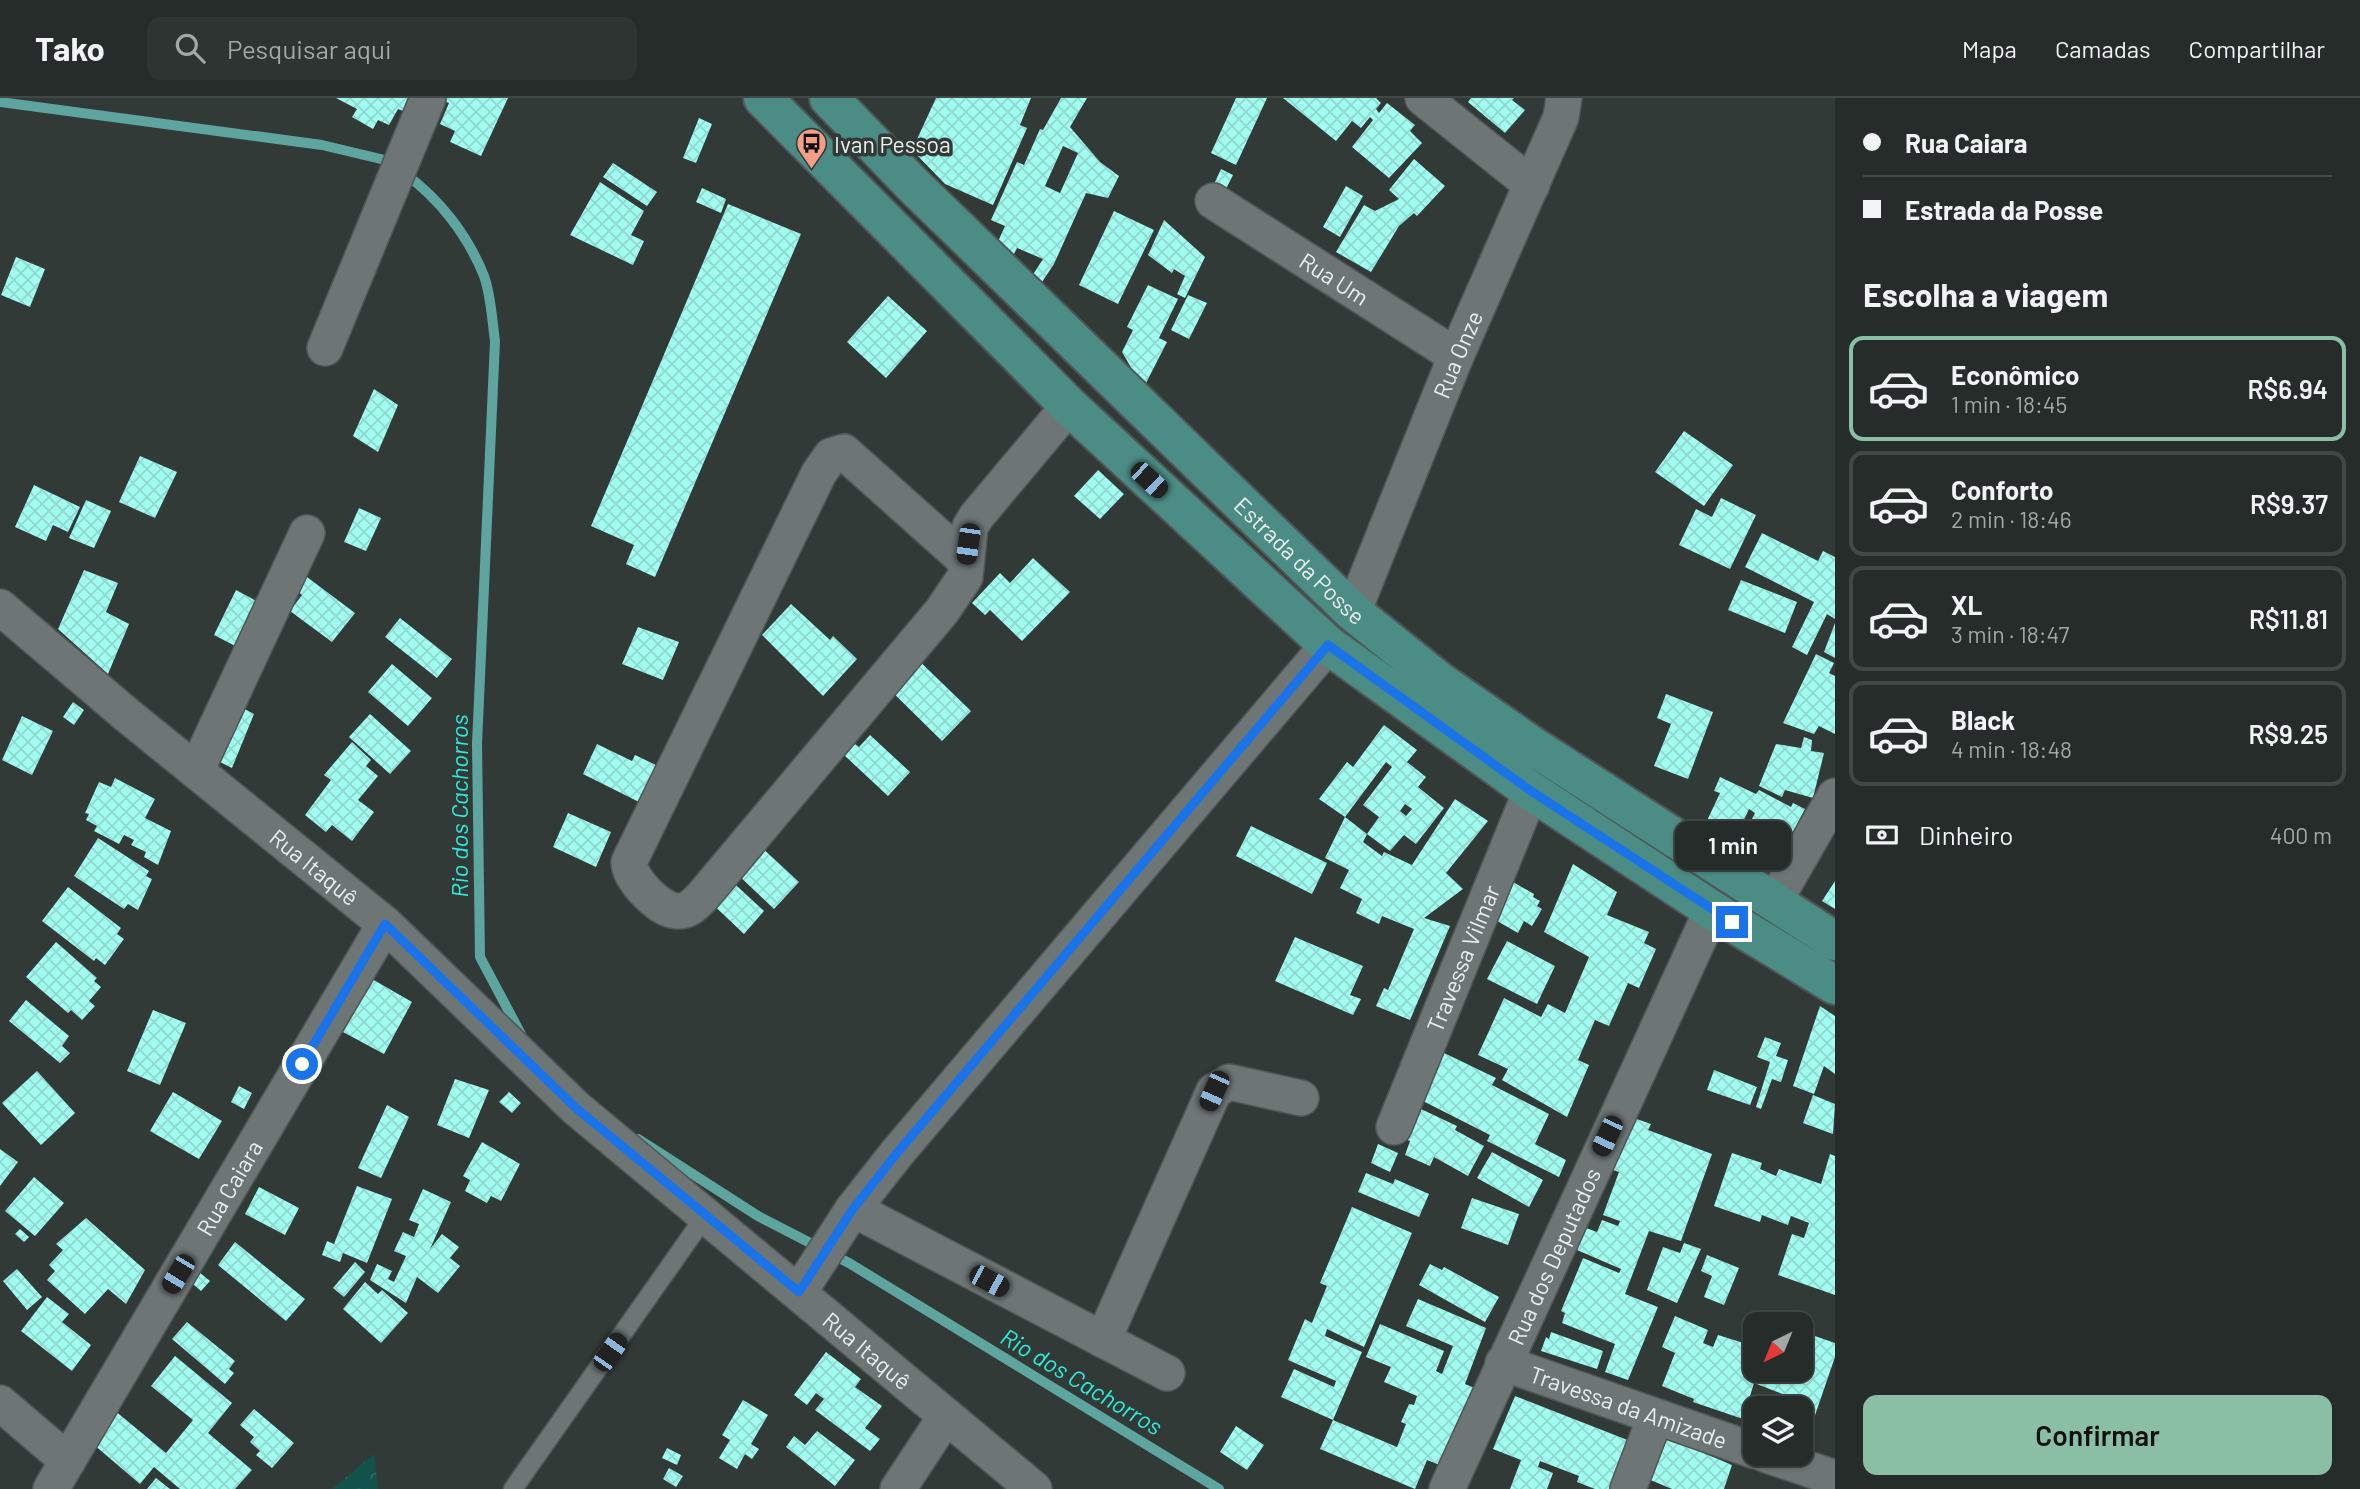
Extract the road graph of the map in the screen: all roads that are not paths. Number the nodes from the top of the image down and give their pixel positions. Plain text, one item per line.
1 (428, 98) edge
2 (763, 98) edge
3 (829, 98) edge
4 (1423, 98) edge
5 (1564, 98) edge
6 (1532, 185) junction
7 (1213, 201) dead end
8 (325, 348) dead end
9 (1456, 356) junction
10 (1069, 406) junction
11 (307, 533) dead end
12 (966, 561) junction
13 (0, 607) edge
14 (1353, 612) junction
15 (1328, 645) junction
16 (196, 771) junction
17 (1531, 791) junction
18 (1835, 796) edge
19 (1774, 902) junction
20 (1712, 909) junction
21 (385, 924) junction
22 (1835, 941) edge
23 (1835, 985) edge
24 (1301, 1098) dead end
25 (1394, 1127) dead end
26 (706, 1215) junction
27 (837, 1232) junction
28 (799, 1292) junction
29 (1103, 1340) junction
30 (1503, 1363) junction
31 (1167, 1373) dead end
32 (0, 1403) edge
33 (947, 1416) junction
34 (1655, 1418) junction
35 (1743, 1447) edge
36 (1801, 1466) edge
37 (59, 1475) edge
38 (1829, 1475) edge
39 (513, 1489) edge
40 (898, 1489) edge
41 (1034, 1489) edge
42 (1447, 1489) edge
43 (1628, 1489) edge

1 - 8 street
2 - 10 main road, Estrada da Posse
3 - 14 main road, Estrada da Posse
4 - 6 street
5 - 6 street, Rua Onze
6 - 9 street, Rua Onze
7 - 9 street, Rua Um
9 - 14 street, Rua Onze
10 - 12 street
10 - 15 main road, Estrada da Posse
11 - 16 street
12 - 12 street
13 - 16 street, Rua Itaquê
14 - 19 main road, Estrada da Posse
15 - 17 main road, Estrada da Posse
15 - 27 street, Estrada da Posse
16 - 21 street, Rua Itaquê
17 - 20 main road, Estrada da Posse
17 - 25 street, Travessa Vilmar
18 - 19 street
19 - 22 main road, Estrada da Posse
20 - 23 main road, Estrada da Posse
20 - 30 street, Rua dos Deputados
21 - 26 street, Rua Itaquê
21 - 37 street, Rua Caiara
24 - 29 street
26 - 28 street, Rua Itaquê
26 - 39 lane
27 - 28 street, Estrada da Posse
27 - 29 street
28 - 33 street, Rua Itaquê
29 - 31 street
30 - 34 street, Travessa da Amizade
30 - 42 street, Rua dos Deputados
32 - 37 street
33 - 40 street
33 - 41 street, Rua Itaquê
34 - 35 street, Travessa da Amizade
34 - 43 street
36 - 38 street

